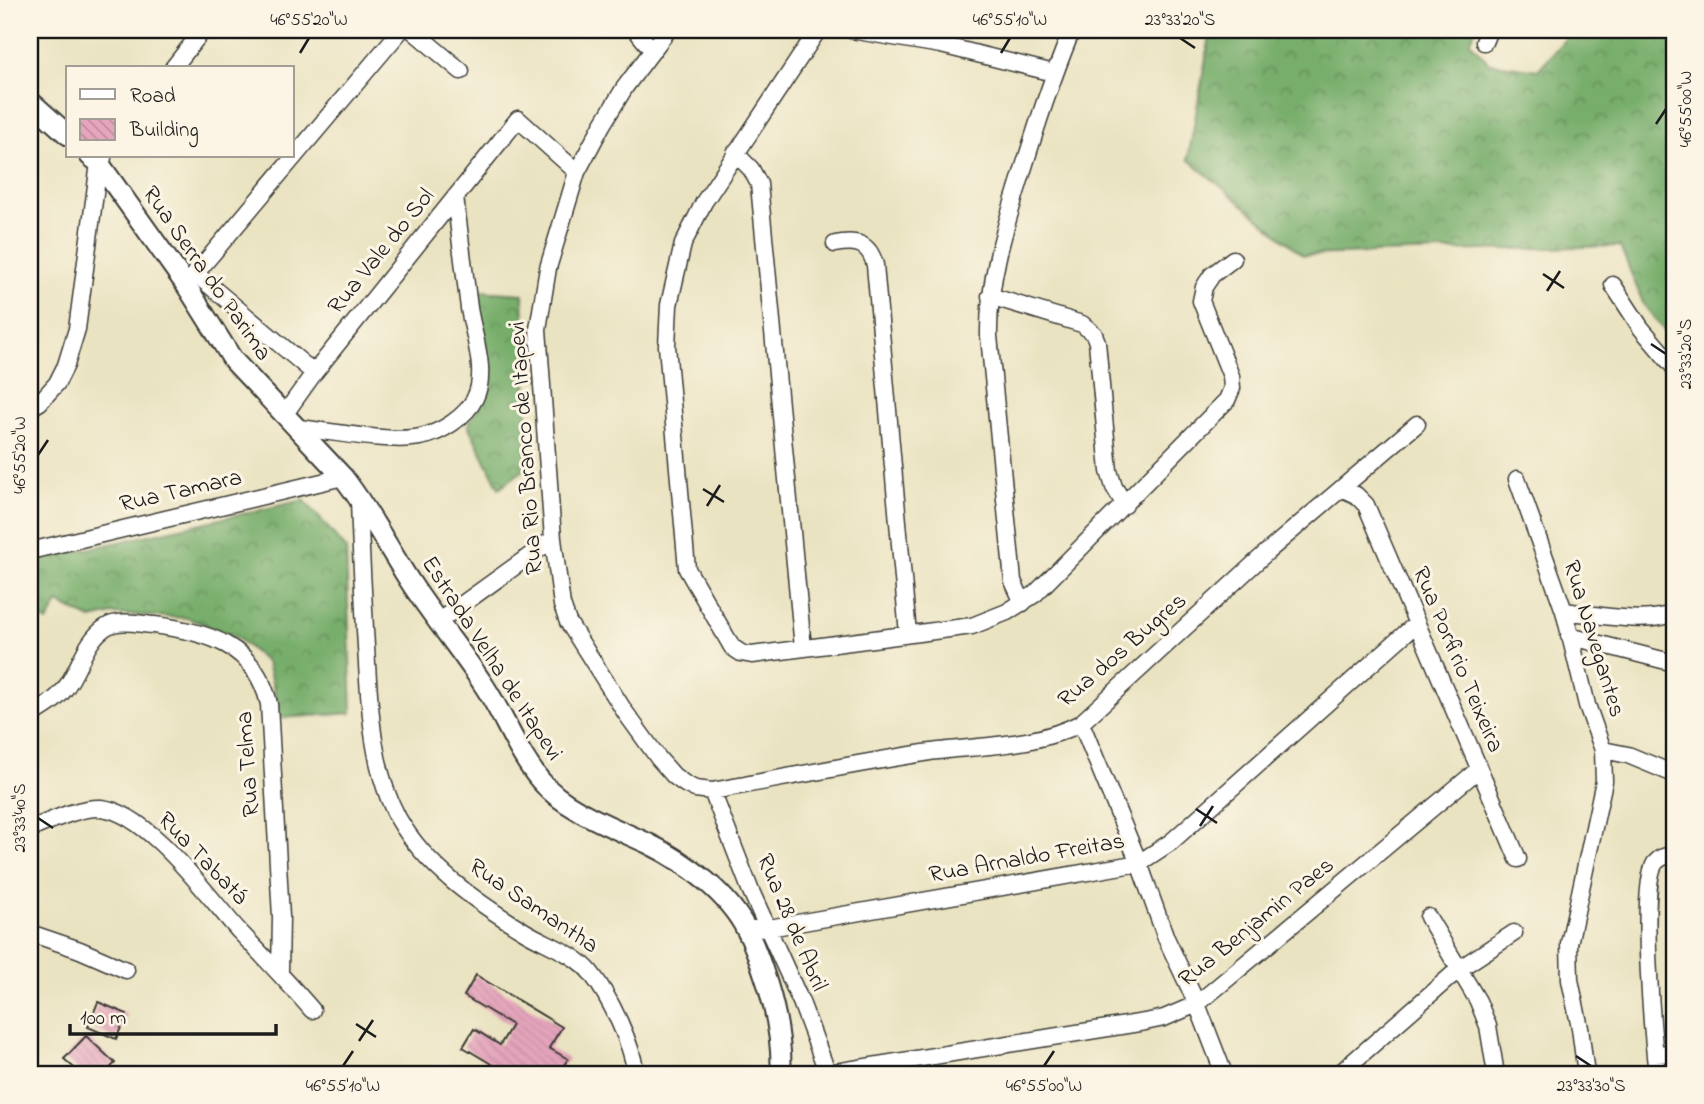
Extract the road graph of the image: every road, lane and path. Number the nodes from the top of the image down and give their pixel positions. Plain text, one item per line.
1 (203, 30) edge
2 (401, 30) edge
3 (412, 30) edge
4 (636, 30) edge
5 (668, 30) edge
6 (818, 30) edge
7 (850, 30) edge
8 (948, 30) edge
9 (1072, 30) edge
10 (941, 45) junction
11 (652, 50) junction
12 (175, 66) edge
13 (461, 71) dead end
14 (1054, 73) junction
15 (30, 101) edge
16 (66, 133) edge
17 (735, 153) junction
18 (294, 157) edge
19 (98, 158) edge
20 (293, 158) edge
21 (578, 172) junction
22 (455, 197) junction
23 (835, 244) dead end
24 (1233, 259) dead end
25 (191, 279) junction
26 (1613, 285) dead end
27 (990, 296) junction
28 (1674, 367) edge
29 (314, 373) junction
30 (30, 408) edge
31 (291, 421) junction
32 (1417, 424) dead end
33 (343, 477) junction
34 (1517, 479) dead end
35 (1343, 489) junction
36 (359, 497) junction
37 (1125, 505) junction
38 (553, 540) junction
39 (30, 551) edge
40 (1024, 603) junction
41 (1564, 611) junction
42 (1674, 612) edge
43 (439, 621) junction
44 (1417, 623) junction
45 (908, 634) junction
46 (1570, 636) junction
47 (803, 648) junction
48 (1674, 663) edge
49 (30, 715) edge
50 (1081, 723) junction
51 (1603, 750) junction
52 (1479, 769) junction
53 (1674, 774) edge
54 (712, 790) junction
55 (30, 830) edge
56 (1674, 856) edge
57 (1518, 859) dead end
58 (1139, 863) junction
59 (1428, 917) dead end
60 (769, 928) junction
61 (746, 929) junction
62 (30, 933) edge
63 (1514, 933) dead end
64 (1459, 969) junction
65 (126, 970) dead end
66 (280, 973) junction
67 (1197, 1004) junction
68 (312, 1010) dead end
69 (1674, 1053) edge
70 (1654, 1054) junction
71 (636, 1074) edge
72 (781, 1074) edge
73 (825, 1074) edge
74 (1224, 1074) edge
75 (1339, 1074) edge
76 (1496, 1074) edge
77 (1586, 1074) edge
78 (1657, 1074) edge

1 - 12 street
2 - 18 street
3 - 13 street
4 - 11 street
5 - 11 street, Rua Rio Branco de Itapevi
6 - 17 street
7 - 10 street
8 - 10 street
9 - 14 street
10 - 14 street
11 - 21 street, Rua Rio Branco de Itapevi
14 - 27 street
15 - 16 street
17 - 47 street
17 - 47 street
19 - 25 street, Rua Serra do Parima
19 - 30 street
20 - 25 street
21 - 22 street, Rua Vale do Sol
21 - 38 street, Rua Rio Branco de Itapevi
22 - 29 street, Rua Vale do Sol
22 - 31 street
23 - 45 street
24 - 37 street
25 - 29 street
25 - 31 street, Rua Serra do Parima
26 - 28 street
27 - 37 street
27 - 40 street
29 - 31 street, Rua Vale do Sol
31 - 33 street, Rua Serra do Parima
32 - 35 street, Rua dos Bugres
33 - 36 street, Estrada Velha de Itapevi
33 - 39 street, Rua Tamara
34 - 41 street, Rua Navegantes
35 - 44 street, Rua Porfirio Teixeira
35 - 50 street, Rua dos Bugres
36 - 43 street, Estrada Velha de Itapevi
36 - 71 street, Rua Samantha
37 - 40 street
38 - 43 street
38 - 54 street, Rua Rio Branco de Itapevi
40 - 45 street
41 - 42 street
41 - 46 street, Rua Navegantes
43 - 61 street, Estrada Velha de Itapevi
44 - 52 street, Rua Porfirio Teixeira
44 - 58 street, Rua Arnaldo Freitas
45 - 47 street
46 - 48 street
46 - 51 street, Rua Navegantes
49 - 66 street, Rua Telma
50 - 54 street, Rua dos Bugres
50 - 58 street
51 - 53 street
51 - 77 street, Rua Navegantes
52 - 57 street, Rua Porfirio Teixeira
52 - 67 street, Rua Benjamin Paes
54 - 60 street, Rua 28 de Abril
55 - 66 street, Rua Tabatá
56 - 70 street
58 - 60 street, Rua Arnaldo Freitas
58 - 67 street
59 - 64 street
60 - 61 street, Rua Arnaldo Freitas
60 - 73 street, Rua 28 de Abril
61 - 72 street, Estrada Velha de Itapevi
62 - 65 street
63 - 64 street
64 - 75 street
64 - 76 street
66 - 68 street, Rua Tabatá
67 - 73 street, Rua Benjamin Paes
67 - 74 street
69 - 70 street
70 - 78 street

